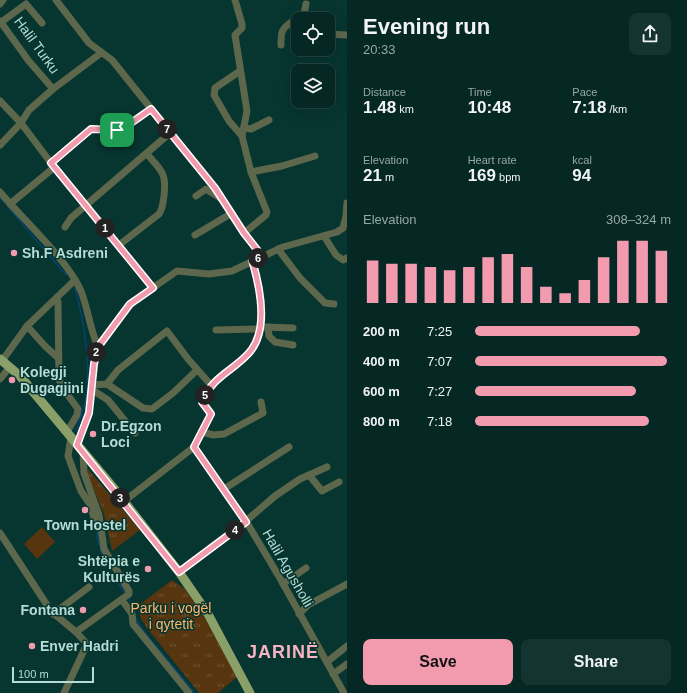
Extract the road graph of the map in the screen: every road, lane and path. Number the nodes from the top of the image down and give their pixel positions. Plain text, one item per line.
1 (3, 0) edge
2 (56, 0) edge
3 (235, 0) edge
4 (0, 4) edge
5 (306, 4) dead end
6 (305, 12) edge
7 (0, 22) edge
8 (42, 23) dead end
9 (291, 23) edge
10 (335, 34) edge
11 (347, 35) edge
12 (281, 45) dead end
13 (101, 53) junction
14 (240, 71) junction
15 (54, 89) junction
16 (0, 101) edge
17 (151, 109) junction
18 (269, 120) dead end
19 (21, 123) junction
20 (244, 128) junction
21 (170, 134) junction
22 (242, 136) junction
23 (0, 145) edge
24 (147, 154) junction
25 (315, 156) dead end
26 (51, 167) junction
27 (251, 172) junction
28 (0, 192) edge
29 (196, 196) dead end
30 (222, 198) junction
31 (347, 202) edge
32 (10, 204) junction
33 (86, 205) junction
34 (232, 213) junction
35 (347, 216) edge
36 (65, 227) dead end
37 (244, 233) junction
38 (195, 235) dead end
39 (324, 236) junction
40 (119, 245) junction
41 (278, 249) junction
42 (262, 256) junction
43 (347, 258) edge
44 (252, 260) junction
45 (75, 280) junction
46 (153, 288) junction
47 (58, 302) dead end
48 (334, 304) dead end
49 (27, 326) junction
50 (268, 327) junction
51 (259, 328) junction
52 (293, 328) dead end
53 (216, 330) dead end
54 (293, 345) dead end
55 (98, 347) junction
56 (57, 357) dead end
57 (1, 360) edge
58 (10, 367) junction
59 (198, 370) junction
60 (0, 379) edge
61 (107, 384) junction
62 (211, 385) junction
63 (92, 387) junction
64 (261, 402) dead end
65 (202, 432) junction
66 (135, 433) dead end
67 (74, 442) junction
68 (194, 447) junction
69 (289, 447) dead end
70 (327, 467) dead end
71 (309, 475) junction
72 (338, 482) dead end
73 (224, 489) junction
74 (123, 502) junction
75 (246, 522) junction
76 (96, 526) dead end
77 (0, 533) edge
78 (306, 568) dead end
79 (179, 572) junction
80 (283, 584) junction
81 (347, 584) edge
82 (89, 587) dead end
83 (125, 597) junction
84 (47, 605) dead end
85 (299, 614) junction
86 (76, 632) junction
87 (347, 646) edge
88 (326, 662) junction
89 (347, 664) edge
90 (333, 674) junction
91 (64, 693) edge
92 (189, 693) edge
93 (250, 693) edge
94 (344, 693) edge

1 - 4 street
2 - 13 street
3 - 14 street
5 - 6 street
7 - 8 street, Halil Turku
7 - 15 street, Halil Turku
9 - 12 street
10 - 11 street
13 - 15 street
13 - 17 street
14 - 20 street
14 - 22 street
15 - 19 street
16 - 19 street
17 - 21 street
17 - 26 street
18 - 20 street
19 - 23 street
19 - 26 street
20 - 22 street
21 - 24 street
21 - 30 street
22 - 27 street
24 - 33 street
24 - 40 street
25 - 27 street
26 - 32 street
26 - 33 street
27 - 37 street
28 - 32 street
29 - 30 street
30 - 34 street
31 - 35 street
32 - 45 street
33 - 36 street
33 - 40 street
34 - 37 street
34 - 38 street
35 - 39 street
37 - 42 street
39 - 41 street
39 - 43 street
40 - 46 street
41 - 42 street
41 - 48 street
42 - 44 street
44 - 46 street
44 - 51 street
45 - 49 street
45 - 55 street
46 - 55 street
47 - 67 street
49 - 56 street
49 - 57 street
50 - 51 street
50 - 52 street
50 - 54 street
51 - 53 street
51 - 62 street
55 - 63 street
57 - 58 main road
58 - 60 street
58 - 67 main road
59 - 61 street
59 - 61 street
59 - 62 street
61 - 63 street
62 - 65 street
63 - 66 street
63 - 67 street
64 - 65 street
65 - 68 street
67 - 74 main road
67 - 76 street
67 - 83 street
68 - 73 street, Halil Agusholli
68 - 74 street
69 - 73 street
70 - 71 street
71 - 72 street
71 - 75 street
73 - 75 street, Halil Agusholli
74 - 79 main road
75 - 79 street
75 - 80 street, Halil Agusholli
77 - 84 street
78 - 80 street
79 - 93 main road
80 - 85 street, Halil Agusholli
81 - 85 street
82 - 86 street
83 - 86 street
83 - 92 street
85 - 88 street, Halil Agusholli
86 - 91 street
87 - 88 street
88 - 90 street, Halil Agusholli
89 - 90 street
90 - 94 street, Halil Agusholli

